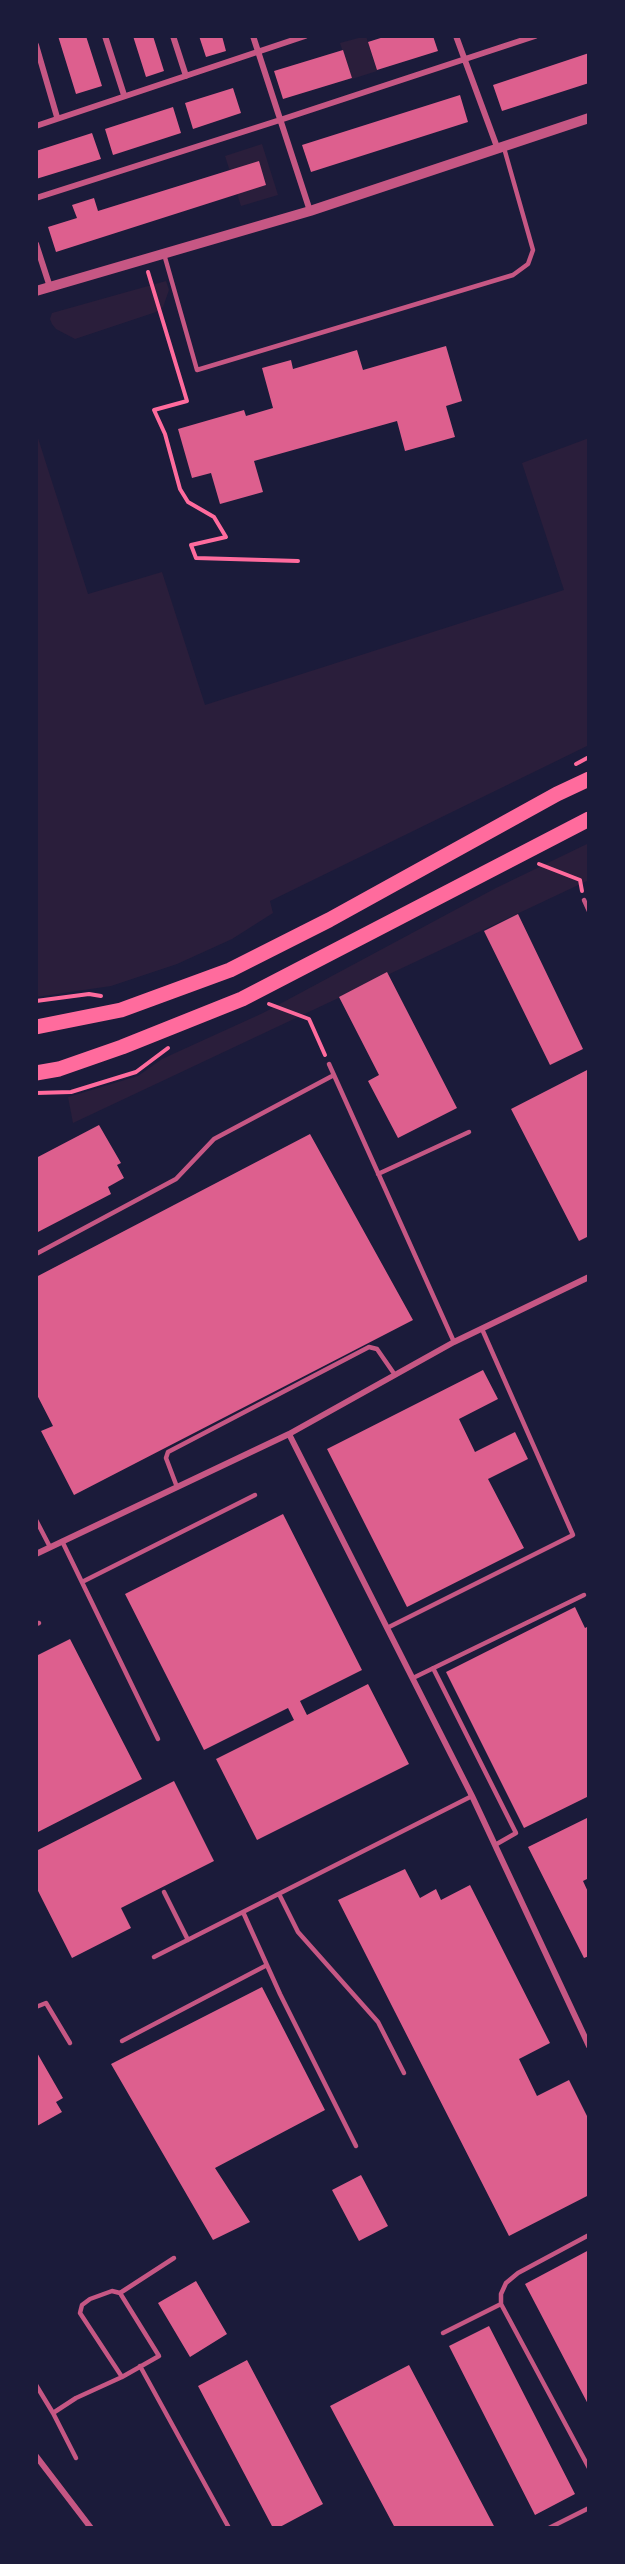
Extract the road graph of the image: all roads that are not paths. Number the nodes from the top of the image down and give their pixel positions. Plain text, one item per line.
1 (105, 36) edge
2 (173, 36) edge
3 (253, 36) edge
4 (305, 36) edge
5 (456, 36) edge
6 (535, 36) edge
7 (36, 45) edge
8 (258, 53) junction
9 (464, 59) junction
10 (186, 76) junction
11 (124, 95) junction
12 (57, 117) junction
13 (589, 118) edge
14 (280, 120) junction
15 (36, 126) edge
16 (500, 146) junction
17 (36, 198) edge
18 (310, 211) junction
19 (36, 244) edge
20 (164, 254) junction
21 (50, 287) junction
22 (36, 291) edge
23 (589, 779) edge
24 (589, 819) edge
25 (584, 900) road end
26 (589, 911) edge
27 (36, 1027) edge
28 (329, 1064) road end
29 (36, 1073) edge
30 (334, 1075) junction
31 (469, 1132) dead end
32 (378, 1174) junction
33 (36, 1254) edge
34 (589, 1277) edge
35 (482, 1329) junction
36 (454, 1342) junction
37 (395, 1375) junction
38 (289, 1434) junction
39 (177, 1487) junction
40 (255, 1495) dead end
41 (36, 1520) edge
42 (62, 1541) junction
43 (50, 1547) junction
44 (36, 1554) edge
45 (82, 1582) junction
46 (584, 1595) dead end
47 (387, 1628) junction
48 (433, 1668) junction
49 (413, 1678) junction
50 (158, 1739) dead end
51 (472, 1796) junction
52 (495, 1845) junction
53 (164, 1892) dead end
54 (279, 1894) junction
55 (243, 1912) junction
56 (188, 1940) junction
57 (154, 1957) dead end
58 (267, 1965) junction
59 (36, 2007) edge
60 (122, 2041) dead end
61 (70, 2043) dead end
62 (589, 2046) edge
63 (404, 2073) dead end
64 (356, 2146) dead end
65 (589, 2235) edge
66 (174, 2258) dead end
67 (120, 2293) junction
68 (501, 2304) junction
69 (443, 2333) dead end
70 (140, 2366) junction
71 (122, 2377) junction
72 (36, 2385) edge
73 (53, 2413) junction
74 (36, 2456) edge
75 (76, 2458) dead end
76 (589, 2468) edge
77 (589, 2508) edge
78 (91, 2528) edge
79 (229, 2528) edge
80 (549, 2528) edge

1 - 11 street
2 - 10 street
3 - 8 street
4 - 8 street
5 - 9 street
6 - 9 street
7 - 12 street
8 - 10 street
8 - 14 street
9 - 14 street
9 - 16 street
10 - 11 street
11 - 12 street
12 - 15 street
13 - 16 street
14 - 17 street
14 - 18 street
16 - 18 street
16 - 20 lane
18 - 20 street
19 - 21 street
20 - 21 street
21 - 22 street
23 - 27 highway
24 - 29 highway
25 - 26 lane
28 - 30 lane
30 - 32 lane
30 - 33 lane
31 - 32 lane
32 - 36 lane
34 - 35 street
35 - 36 street
35 - 47 lane
36 - 37 street
37 - 38 street
37 - 39 lane
38 - 39 street
38 - 47 street
39 - 42 street
40 - 45 lane
41 - 43 lane
42 - 43 street
42 - 45 lane
43 - 44 street
45 - 50 lane
46 - 48 lane
47 - 49 street
48 - 49 lane
48 - 52 lane
49 - 51 street
51 - 52 street
51 - 54 lane
52 - 62 street
53 - 56 lane
54 - 55 lane
54 - 63 lane
55 - 56 lane
55 - 58 lane
56 - 57 lane
58 - 60 lane
58 - 64 lane
59 - 61 lane
65 - 68 lane
66 - 67 lane
67 - 70 lane
67 - 71 lane
68 - 69 lane
68 - 76 lane
70 - 71 lane
70 - 79 lane
71 - 73 lane
72 - 73 lane
73 - 75 lane
74 - 78 street
77 - 80 lane

